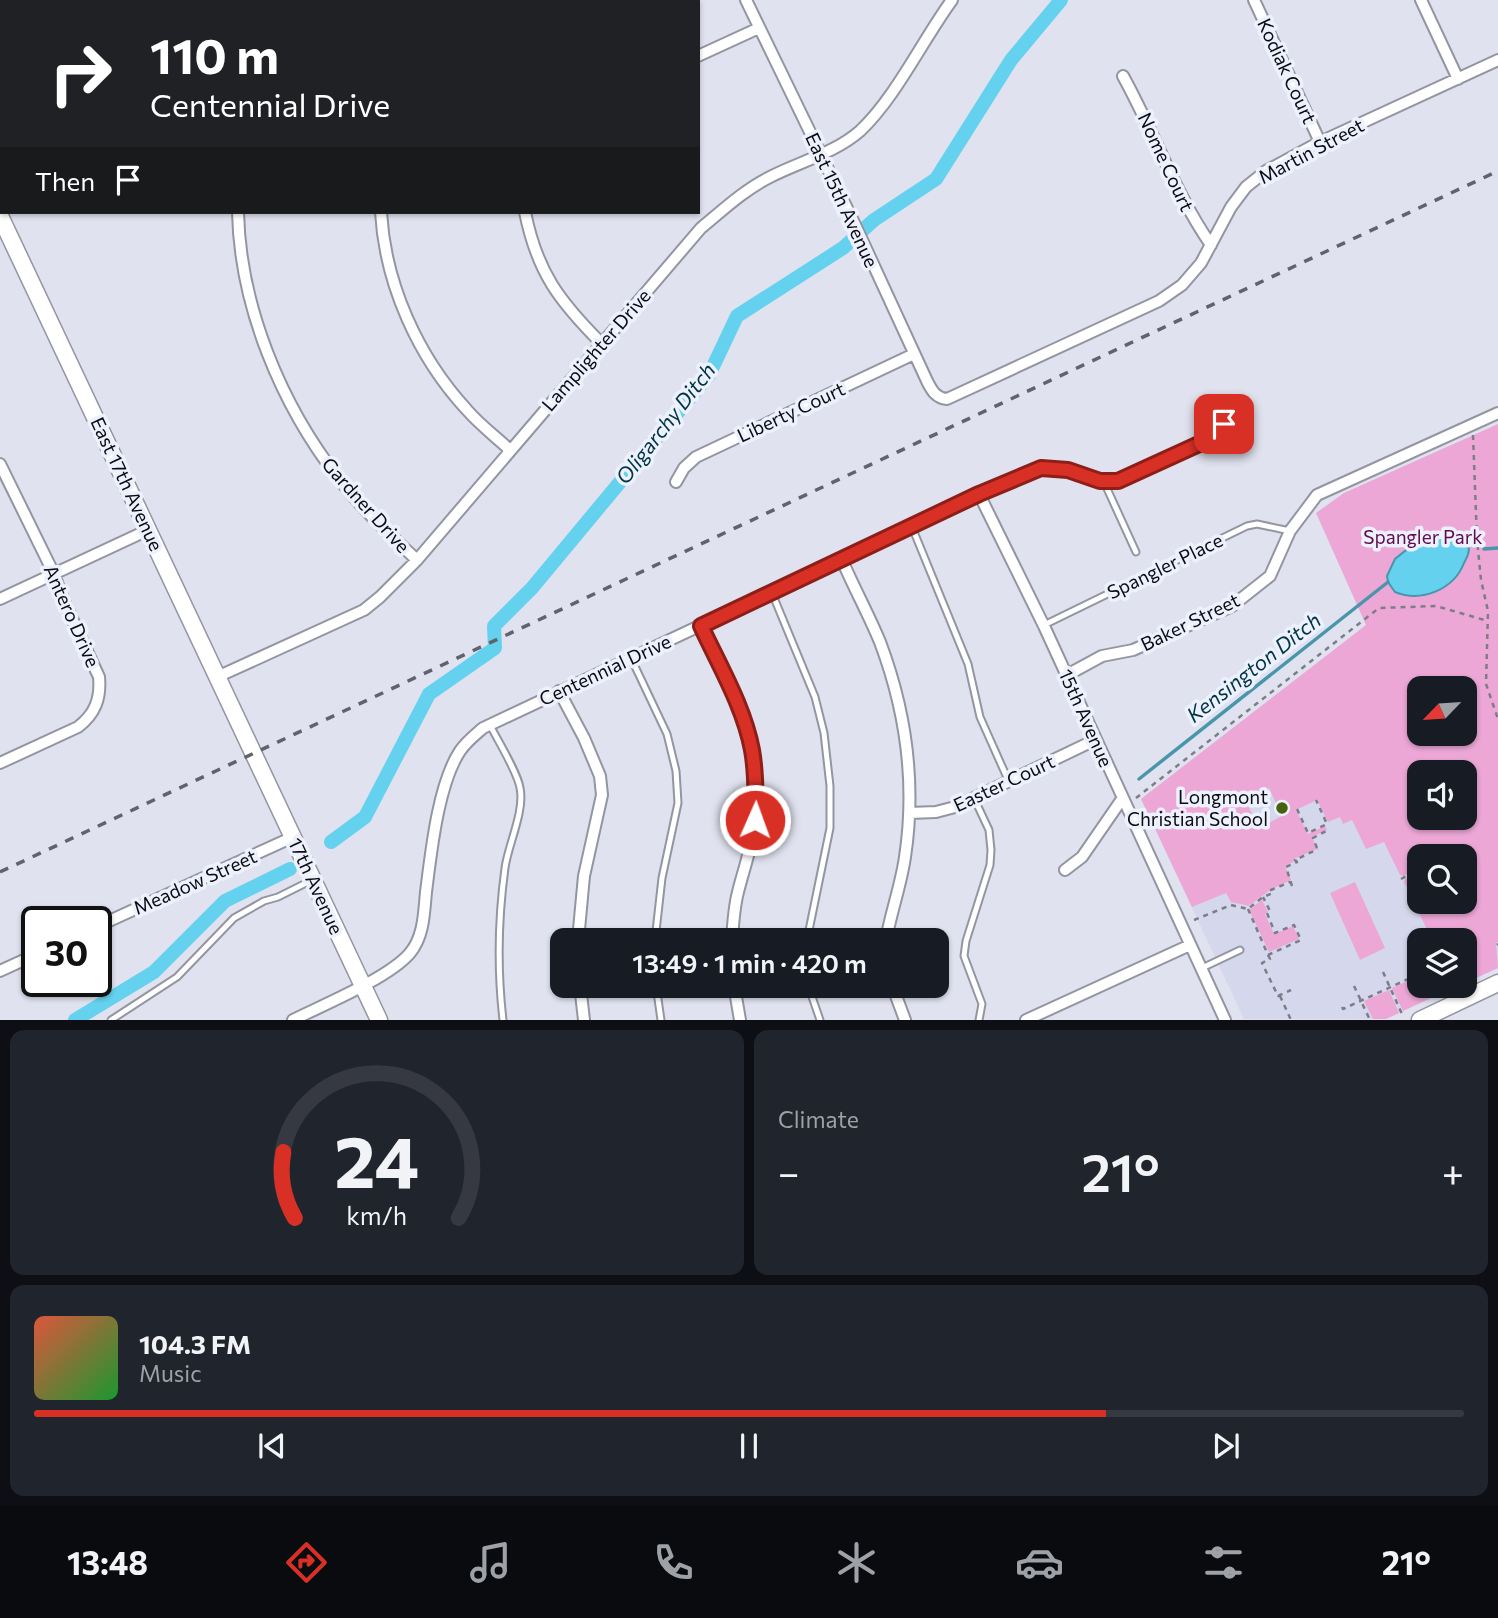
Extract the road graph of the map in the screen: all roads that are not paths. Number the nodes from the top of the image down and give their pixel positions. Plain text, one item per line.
1 (746, 0) edge
2 (1254, 0) edge
3 (1421, 0) edge
4 (947, 2) edge
5 (759, 28) junction
6 (700, 55) edge
7 (1498, 60) edge
8 (1123, 76) dead end
9 (1458, 79) junction
10 (1320, 142) junction
11 (821, 154) junction
12 (239, 214) edge
13 (381, 214) edge
14 (525, 214) edge
15 (0, 216) edge
16 (1211, 245) junction
17 (602, 344) junction
18 (914, 354) junction
19 (940, 398) joint
20 (1498, 413) edge
21 (1224, 424) dead end
22 (510, 450) junction
23 (0, 464) edge
24 (676, 482) dead end
25 (1104, 482) junction
26 (979, 494) junction
27 (912, 527) junction
28 (148, 530) junction
29 (1290, 531) junction
30 (1136, 552) dead end
31 (417, 560) junction
32 (842, 560) junction
33 (54, 574) junction
34 (772, 593) junction
35 (0, 599) edge
36 (701, 626) junction
37 (1044, 626) junction
38 (631, 658) junction
39 (1067, 675) junction
40 (218, 677) junction
41 (559, 691) junction
42 (490, 725) junction
43 (1095, 740) junction
44 (254, 753) joint
45 (0, 763) edge
46 (1009, 782) junction
47 (974, 798) junction
48 (1124, 802) junction
49 (909, 814) junction
50 (293, 837) junction
51 (1065, 870) dead end
52 (313, 880) junction
53 (112, 920) edge
54 (579, 928) edge
55 (656, 928) edge
56 (733, 928) edge
57 (809, 928) edge
58 (889, 928) edge
59 (1190, 945) junction
60 (1240, 950) dead end
61 (21, 961) edge
62 (1202, 968) junction
63 (0, 971) edge
64 (1498, 982) edge
65 (362, 985) junction
66 (581, 998) edge
67 (658, 998) edge
68 (736, 998) edge
69 (812, 998) edge
70 (897, 998) edge
71 (111, 1020) edge
72 (293, 1020) edge
73 (379, 1020) edge
74 (503, 1020) edge
75 (584, 1020) edge
76 (662, 1020) edge
77 (740, 1020) edge
78 (820, 1020) edge
79 (905, 1020) edge
80 (979, 1020) edge
81 (1026, 1020) edge
82 (1226, 1020) edge
83 (1420, 1020) edge

1 - 5 street, East 15th Avenue
2 - 10 street, Kodiak Court
3 - 9 street
4 - 11 street, Lamplighter Drive
5 - 6 street
5 - 11 street, East 15th Avenue
7 - 9 street, Martin Street
8 - 16 street, Nome Court
9 - 10 street, Martin Street
10 - 16 street, Martin Street
11 - 17 street, Lamplighter Drive
11 - 18 street, East 15th Avenue
12 - 31 street, Gardner Drive
13 - 22 street
14 - 17 street
15 - 28 main road, East 17th Avenue
16 - 19 street, Martin Street
17 - 22 street, Lamplighter Drive
18 - 19 street, East 15th Avenue
18 - 24 street, Liberty Court
20 - 29 street, Baker Street
21 - 25 street
22 - 31 street, Lamplighter Drive
23 - 33 street, Antero Drive
25 - 26 street, Centennial Drive
25 - 30 lane
26 - 27 street, Centennial Drive
26 - 37 street, 15th Avenue
27 - 32 street, Centennial Drive
27 - 46 lane
28 - 33 street
28 - 40 main road, East 17th Avenue
29 - 37 lane, Spangler Place
29 - 39 street, Baker Street
31 - 40 street, Lamplighter Drive
32 - 34 street, Centennial Drive
32 - 49 street
33 - 35 street
33 - 45 street, Antero Drive
34 - 36 street, Centennial Drive
34 - 57 lane
36 - 38 street, Centennial Drive
36 - 56 street
37 - 39 street, 15th Avenue
38 - 41 street, Centennial Drive
38 - 55 lane
39 - 43 street, 15th Avenue
40 - 44 main road, East 17th Avenue
41 - 42 street, Centennial Drive
41 - 54 street
42 - 65 street, Centennial Drive
42 - 74 lane
43 - 46 street, Easter Court
43 - 48 street, 15th Avenue
44 - 50 main road, 17th Avenue
46 - 47 street, Easter Court
47 - 49 street, Easter Court
47 - 80 lane
48 - 51 street
48 - 59 street, 15th Avenue
49 - 58 street
50 - 52 main road, 17th Avenue
50 - 53 street, Meadow Street
52 - 65 main road, 17th Avenue
52 - 71 lane
59 - 62 street, 15th Avenue
59 - 81 street
60 - 62 lane
61 - 63 street
62 - 82 street, 15th Avenue
64 - 83 main road
65 - 72 street, Centennial Drive
65 - 73 main road, 17th Avenue
66 - 75 street
67 - 76 lane
68 - 77 street
69 - 78 lane
70 - 79 street

